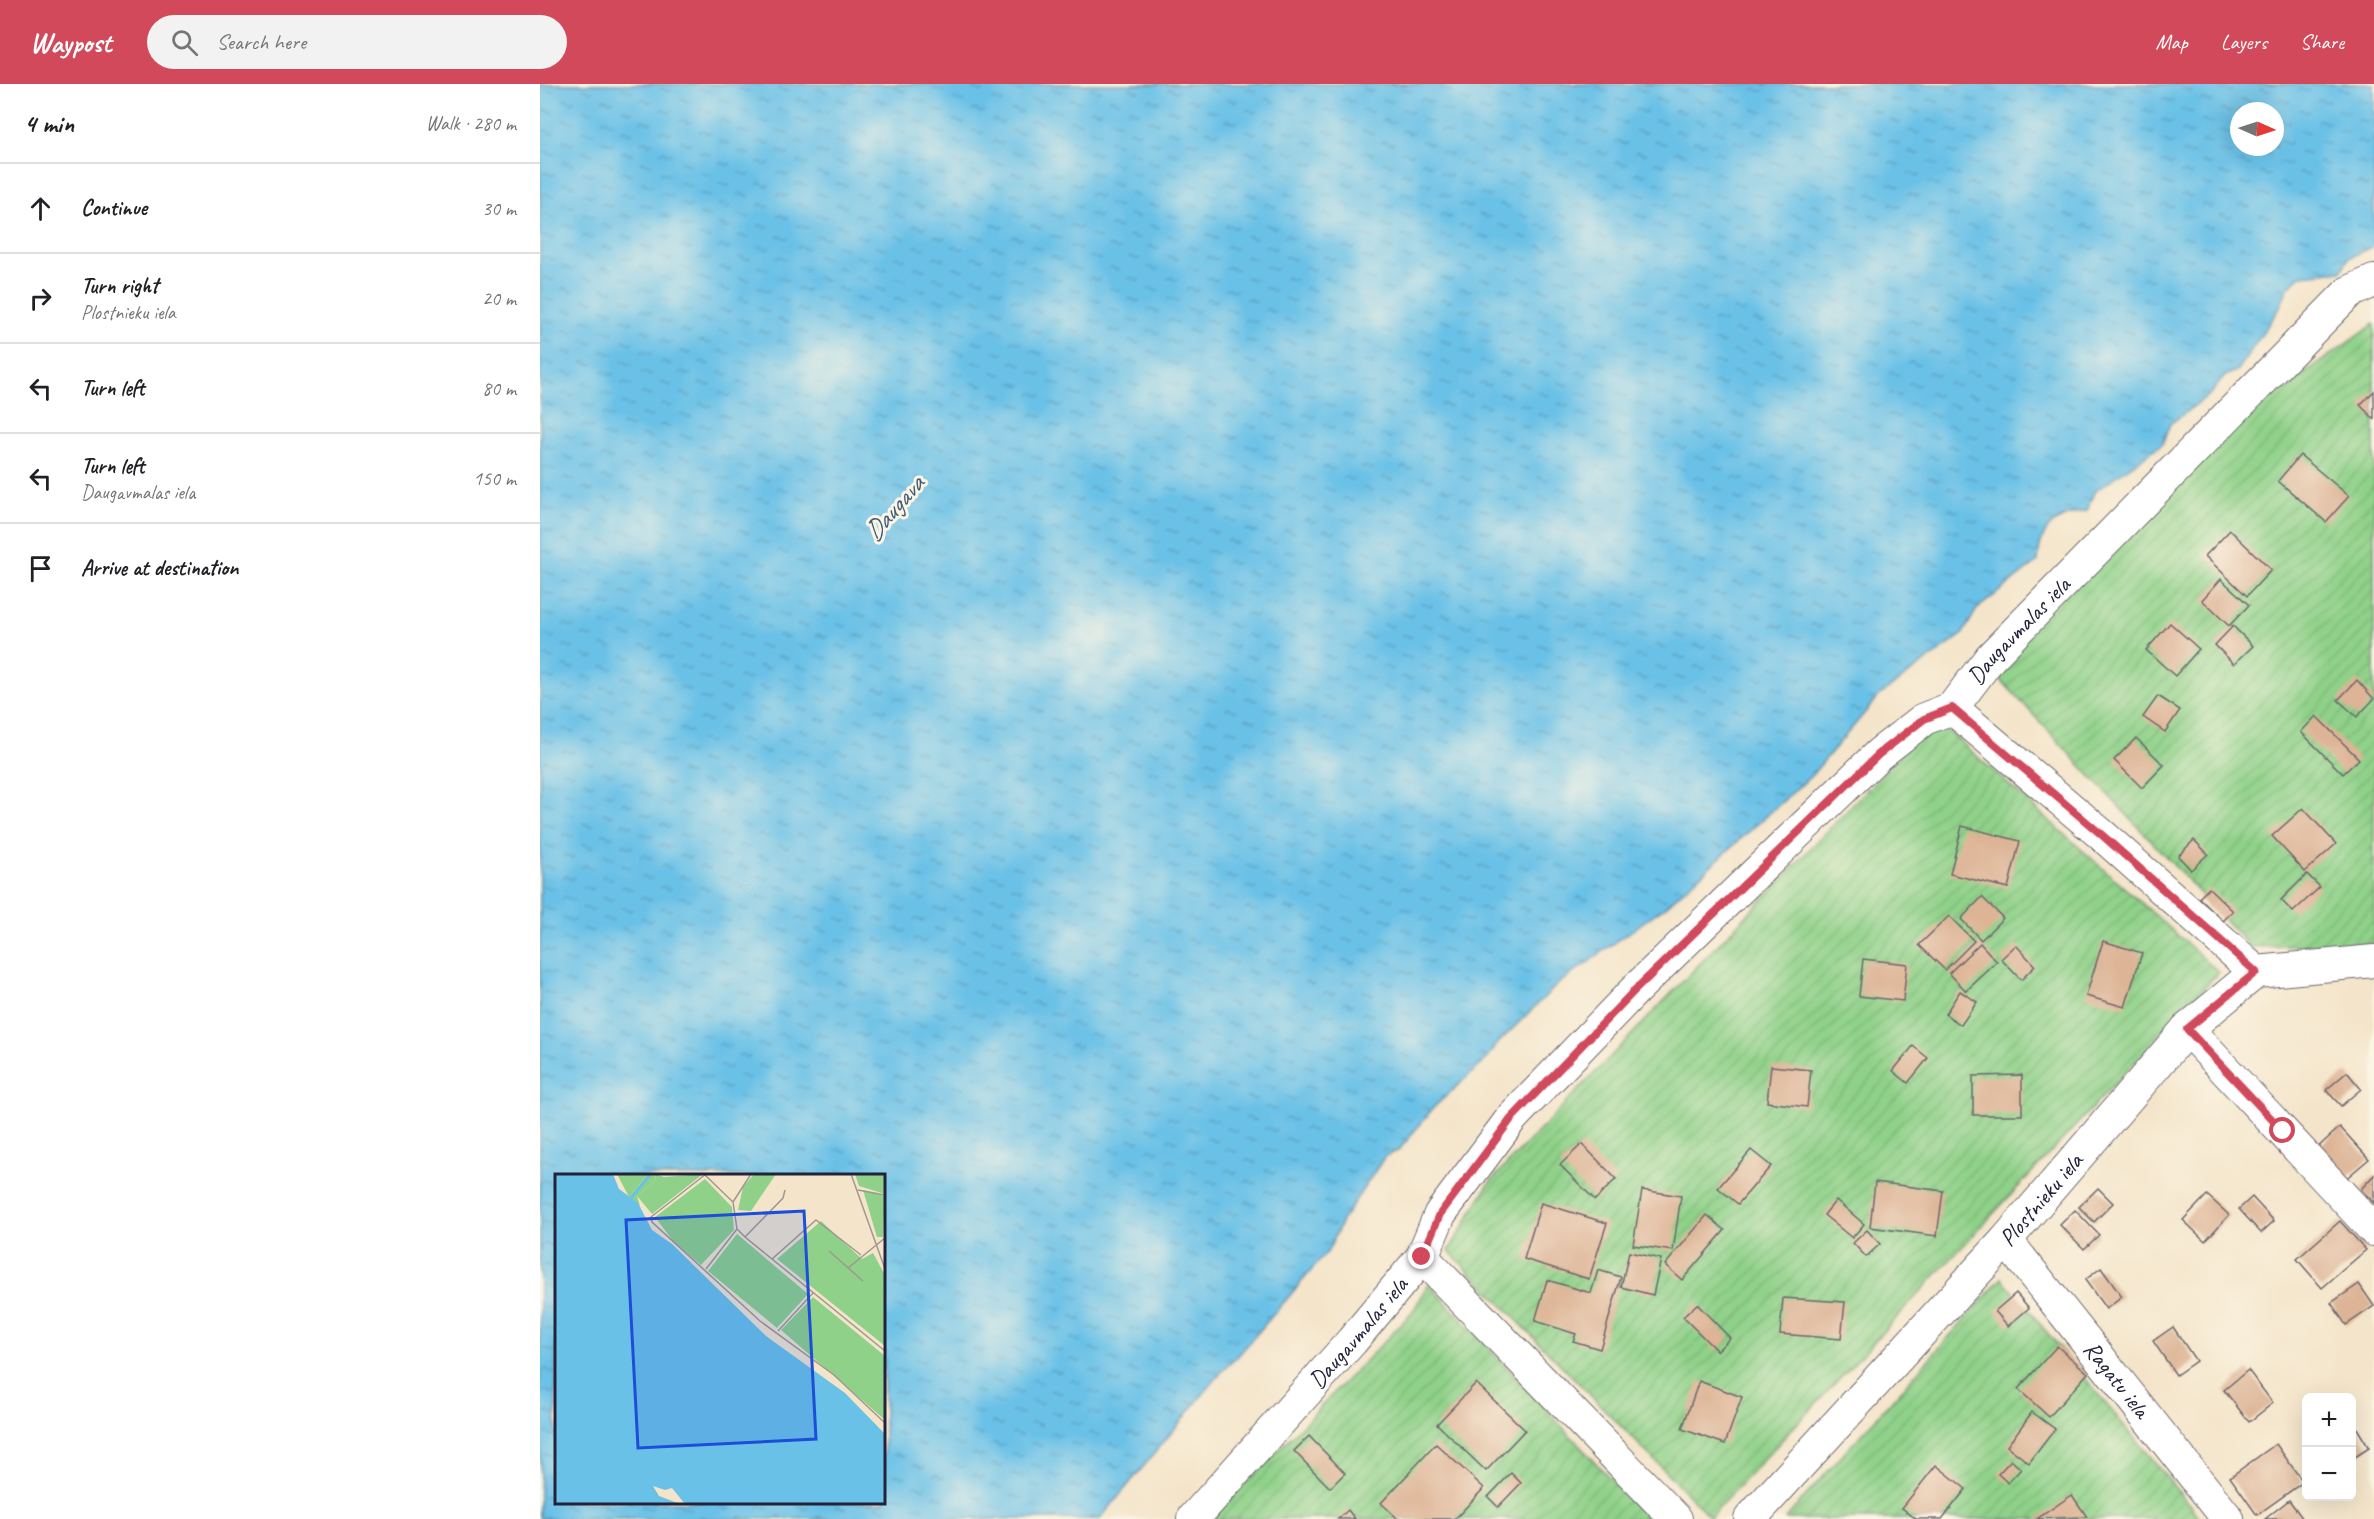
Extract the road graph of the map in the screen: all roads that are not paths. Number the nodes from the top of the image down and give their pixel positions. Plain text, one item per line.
1 (2374, 281) edge
2 (1952, 708) junction
3 (2374, 961) edge
4 (2256, 972) junction
5 (2187, 1029) junction
6 (2374, 1230) edge
7 (2006, 1240) junction
8 (1422, 1257) junction
9 (1193, 1519) edge
10 (1676, 1519) edge
11 (1750, 1519) edge
12 (2228, 1519) edge

1 - 2 street, Daugavmalas iela
2 - 4 street
2 - 8 street, Daugavmalas iela
3 - 4 street
4 - 5 street, Plostnieku iela
5 - 6 street
5 - 7 street, Plostnieku iela
7 - 11 street, Plostnieku iela
7 - 12 street, Ragatu iela
8 - 9 street, Daugavmalas iela
8 - 10 street

